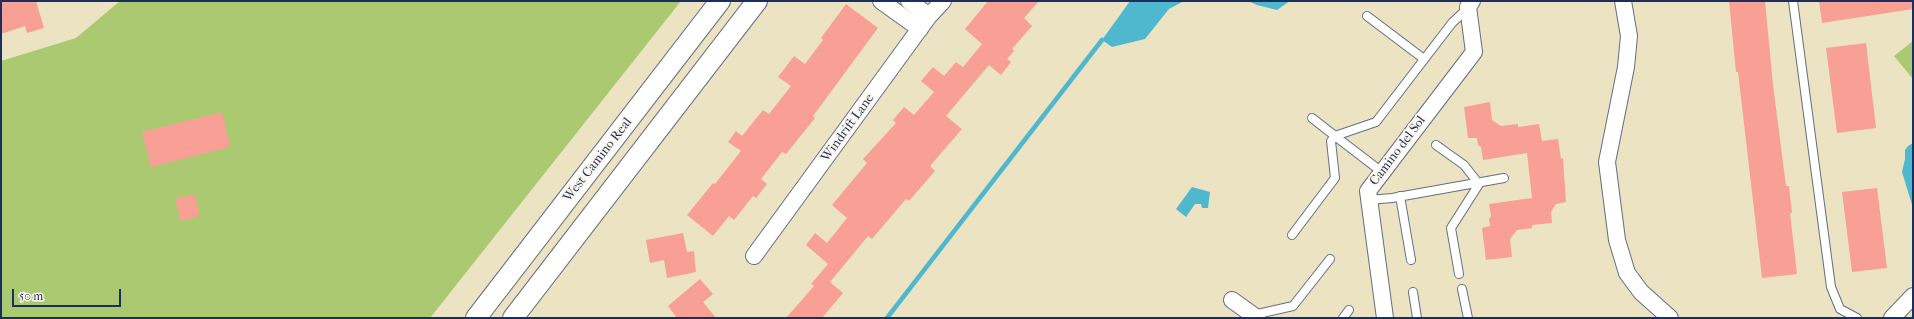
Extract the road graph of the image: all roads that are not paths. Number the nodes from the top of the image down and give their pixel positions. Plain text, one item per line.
1 (720, 1) edge
2 (757, 1) edge
3 (881, 1) edge
4 (909, 1) edge
5 (943, 1) edge
6 (1623, 1) edge
7 (1793, 1) edge
8 (1470, 4) edge
9 (929, 16) junction
10 (1367, 16) dead end
11 (920, 29) junction
12 (1424, 59) junction
13 (1312, 118) dead end
14 (1335, 136) junction
15 (1436, 145) dead end
16 (1382, 172) junction
17 (1504, 178) dead end
18 (1479, 184) junction
19 (1400, 196) junction
20 (1369, 200) junction
21 (1292, 236) dead end
22 (754, 256) dead end
23 (1330, 259) dead end
24 (1411, 260) dead end
25 (1459, 274) dead end
26 (1462, 289) dead end
27 (1413, 292) dead end
28 (1913, 296) edge
29 (1232, 300) dead end
30 (1349, 310) dead end
31 (1254, 317) edge
32 (476, 318) edge
33 (513, 318) edge
34 (1343, 318) edge
35 (1385, 318) edge
36 (1417, 318) edge
37 (1468, 318) edge
38 (1670, 318) edge
39 (1857, 318) edge
40 (1892, 318) edge

1 - 32 street, West Camino Real
2 - 33 street
3 - 11 street
4 - 9 street
5 - 9 street, Windrift Lane
6 - 38 street
7 - 39 lane
8 - 12 lane
8 - 16 street, Camino del Sol
9 - 11 street, Windrift Lane
10 - 12 lane
11 - 22 street, Windrift Lane
12 - 14 lane
13 - 14 lane
14 - 16 lane
14 - 21 lane
15 - 18 lane
16 - 20 street, Camino del Sol
17 - 18 lane
18 - 19 lane
18 - 25 lane
19 - 20 lane
19 - 24 lane
20 - 35 street, Camino del Sol
23 - 31 lane
26 - 37 lane
27 - 36 lane
28 - 40 street
29 - 31 street
30 - 34 lane

